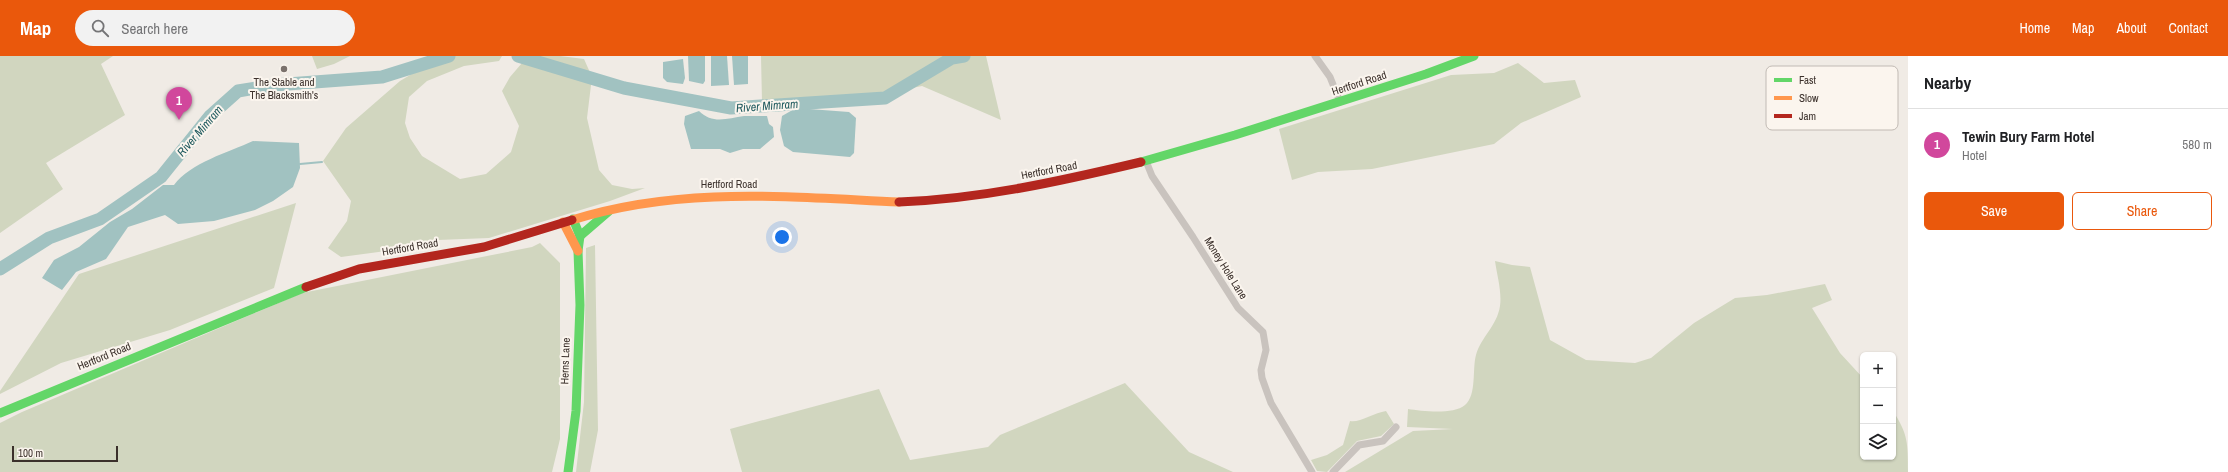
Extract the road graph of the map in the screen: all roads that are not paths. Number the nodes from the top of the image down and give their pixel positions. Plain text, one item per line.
1 (1315, 56) edge
2 (1474, 56) edge
3 (1340, 102) junction
4 (1146, 161) junction
5 (612, 208) junction
6 (573, 219) junction
7 (563, 222) junction
8 (580, 236) junction
9 (578, 251) junction
10 (0, 413) edge
11 (1396, 427) dead end
12 (568, 472) edge
13 (1312, 472) edge
14 (1333, 472) edge

1 - 3 street
2 - 3 main road, Hertford Road
3 - 4 main road, Hertford Road
4 - 5 main road, Hertford Road
4 - 13 street, Money Hole Lane
5 - 6 main road, Hertford Road
5 - 8 main road
6 - 7 main road, Hertford Road
6 - 8 main road, Herns Lane
7 - 9 main road, Herns Lane
7 - 10 main road, Hertford Road
8 - 9 main road, Herns Lane
9 - 12 main road, Herns Lane
11 - 14 street

